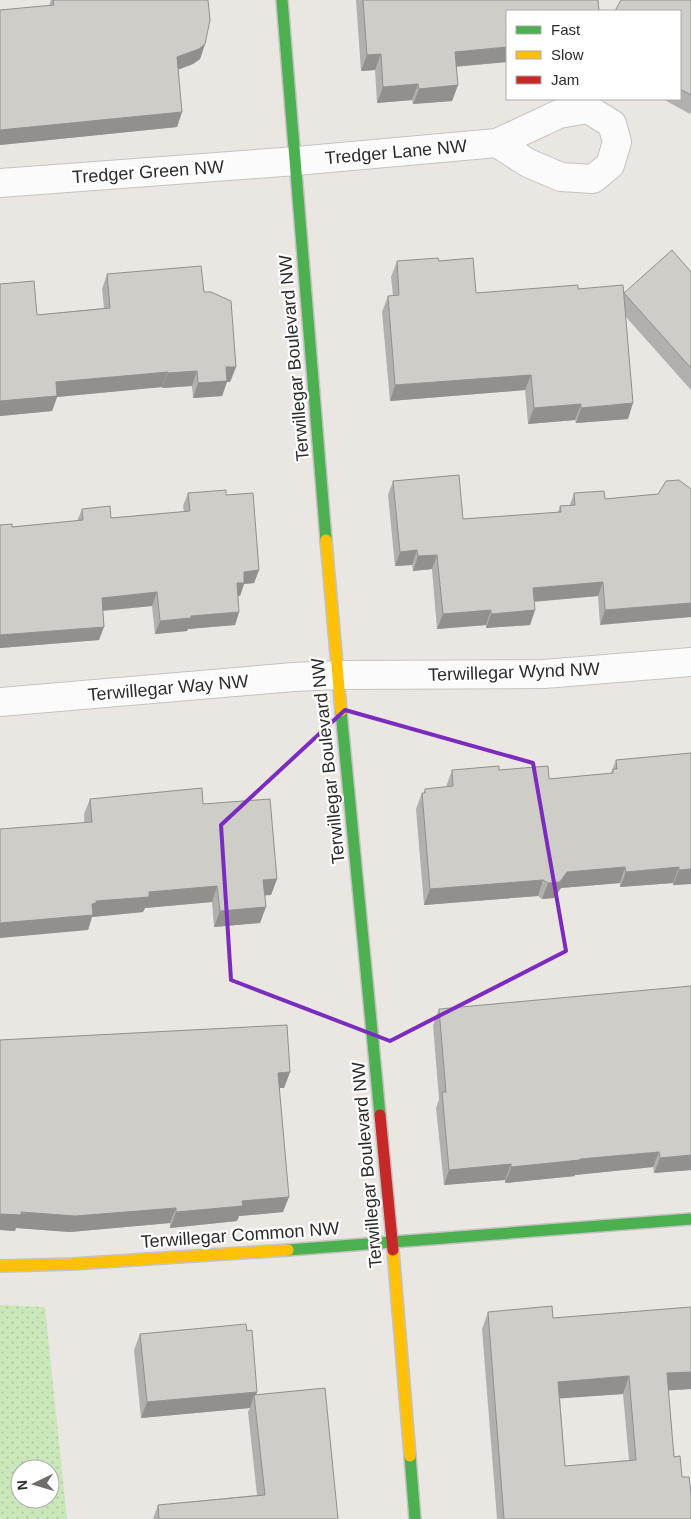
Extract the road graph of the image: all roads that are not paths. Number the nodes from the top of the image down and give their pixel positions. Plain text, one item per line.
1 (282, 0) edge
2 (497, 143) dead end
3 (296, 161) junction
4 (0, 182) edge
5 (691, 662) edge
6 (337, 675) junction
7 (0, 702) edge
8 (691, 1219) edge
9 (392, 1243) junction
10 (0, 1266) edge
11 (415, 1519) edge

1 - 3 street, Terwillegar Boulevard NW
2 - 3 street, Tredger Lane NW
3 - 4 street, Tredger Green NW
3 - 6 street, Terwillegar Boulevard NW
5 - 6 street, Terwillegar Wynd NW
6 - 7 street, Terwillegar Way NW
6 - 9 street, Terwillegar Boulevard NW
8 - 9 street, Terwillegar Common NW
9 - 10 street, Terwillegar Common NW
9 - 11 street, Terwillegar Boulevard NW

